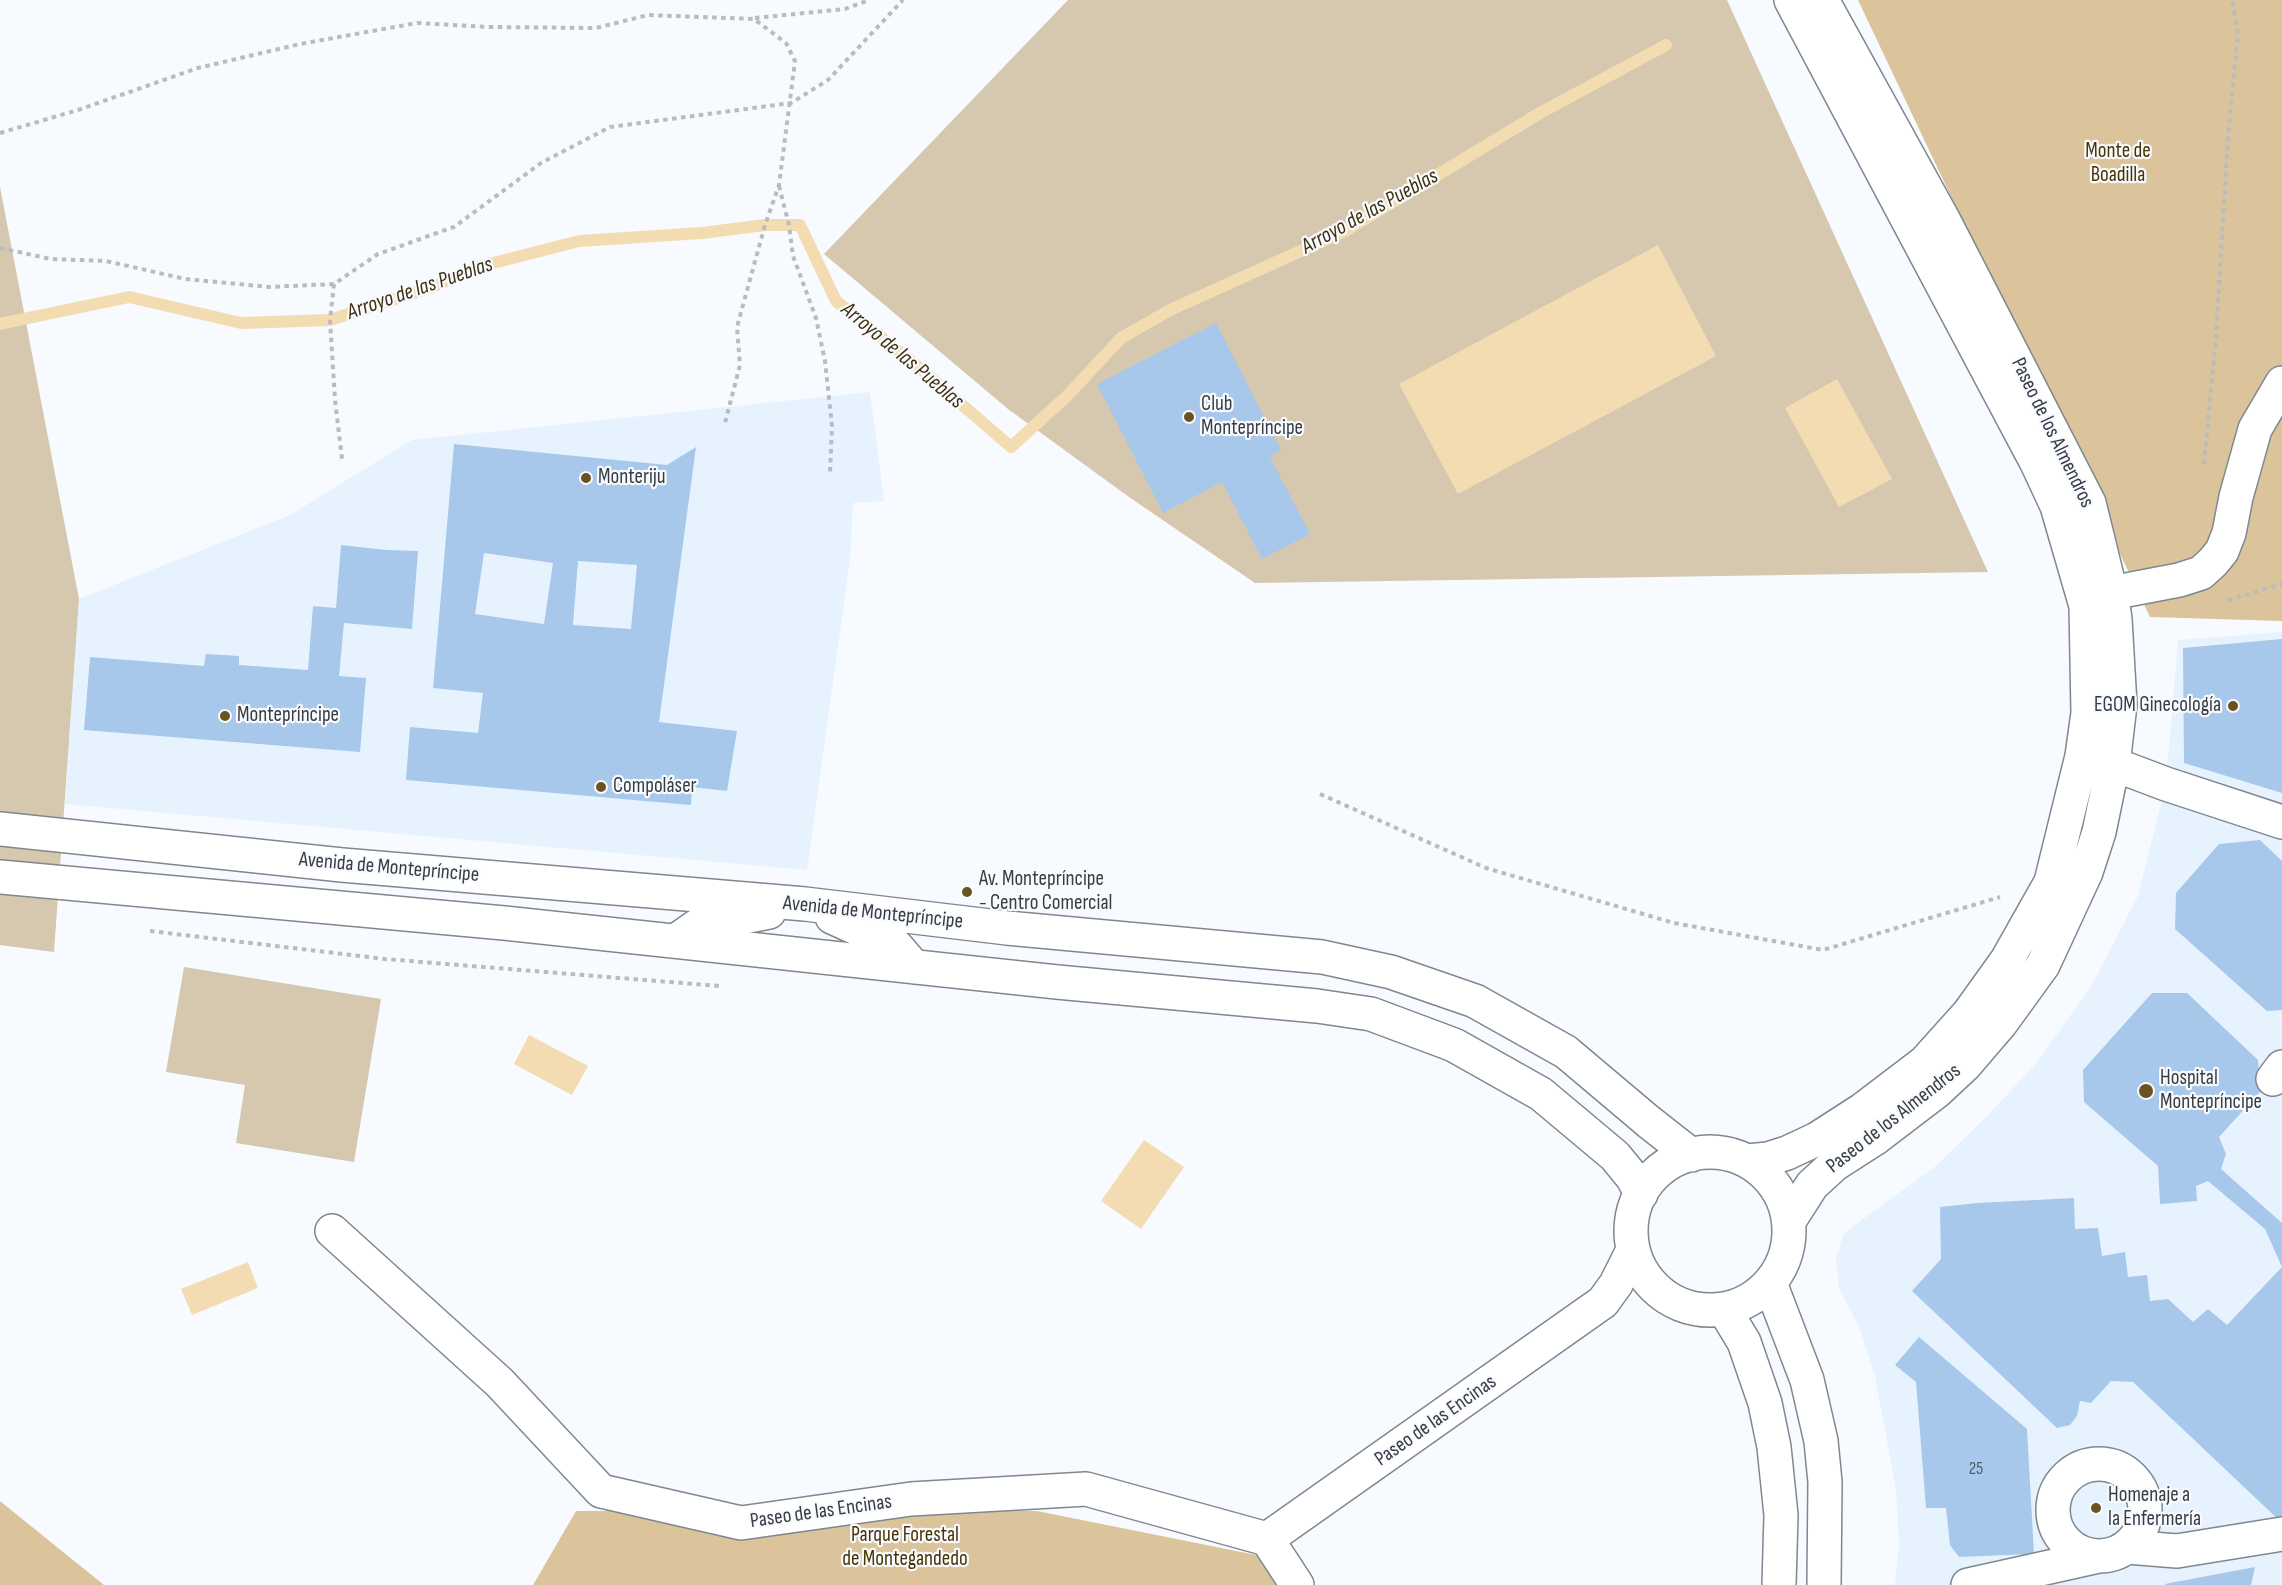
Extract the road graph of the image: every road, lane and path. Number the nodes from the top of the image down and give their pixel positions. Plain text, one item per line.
1 (869, 0) edge
2 (903, 0) edge
3 (1791, 0) edge
4 (1822, 0) edge
5 (2232, 0) edge
6 (754, 19) junction
7 (791, 103) junction
8 (0, 133) edge
9 (779, 185) junction
10 (0, 248) edge
11 (334, 284) junction
12 (2282, 383) edge
13 (725, 423) dead end
14 (342, 459) dead end
15 (2204, 468) dead end
16 (830, 472) dead end
17 (2111, 592) junction
18 (2113, 764) junction
19 (1320, 794) dead end
20 (2282, 822) edge
21 (0, 829) edge
22 (0, 877) edge
23 (2051, 882) junction
24 (805, 904) junction
25 (675, 941) junction
26 (914, 967) junction
27 (1691, 1155) junction
28 (1748, 1161) junction
29 (1641, 1194) junction
30 (1789, 1221) junction
31 (332, 1231) dead end
32 (1633, 1250) junction
33 (1770, 1283) junction
34 (1659, 1291) junction
35 (1603, 1302) junction
36 (1724, 1309) junction
37 (2282, 1534) edge
38 (1267, 1539) junction
39 (1296, 1585) edge
40 (1779, 1585) edge
41 (1824, 1585) edge
42 (1968, 1585) edge

1 - 6 path
2 - 7 path
3 - 23 street, Paseo de los Almendros
4 - 17 street, Paseo de los Almendros
5 - 15 path
6 - 7 path
6 - 8 path
7 - 9 path
7 - 11 path
9 - 13 path
9 - 16 path
10 - 11 path
11 - 14 path
12 - 17 street
17 - 18 street, Paseo de los Almendros
18 - 20 street
18 - 30 street, Paseo de los Almendros
19 - 23 path
21 - 24 street, Avenida de Montepríncipe
22 - 25 street, Avenida de Montepríncipe
23 - 28 street, Paseo de los Almendros
24 - 25 street
24 - 26 street
24 - 27 street, Avenida de Montepríncipe
25 - 26 street, Avenida de Montepríncipe
26 - 29 street, Avenida de Montepríncipe
27 - 28 street
27 - 29 street
28 - 30 street
29 - 32 street
30 - 33 street
31 - 38 street, Paseo de las Encinas
32 - 34 street
32 - 35 street, Paseo de las Encinas
33 - 36 street
33 - 41 street
34 - 35 street, Paseo de las Encinas
34 - 36 street
35 - 38 street, Paseo de las Encinas
36 - 40 street
37 - 42 street
38 - 39 street

